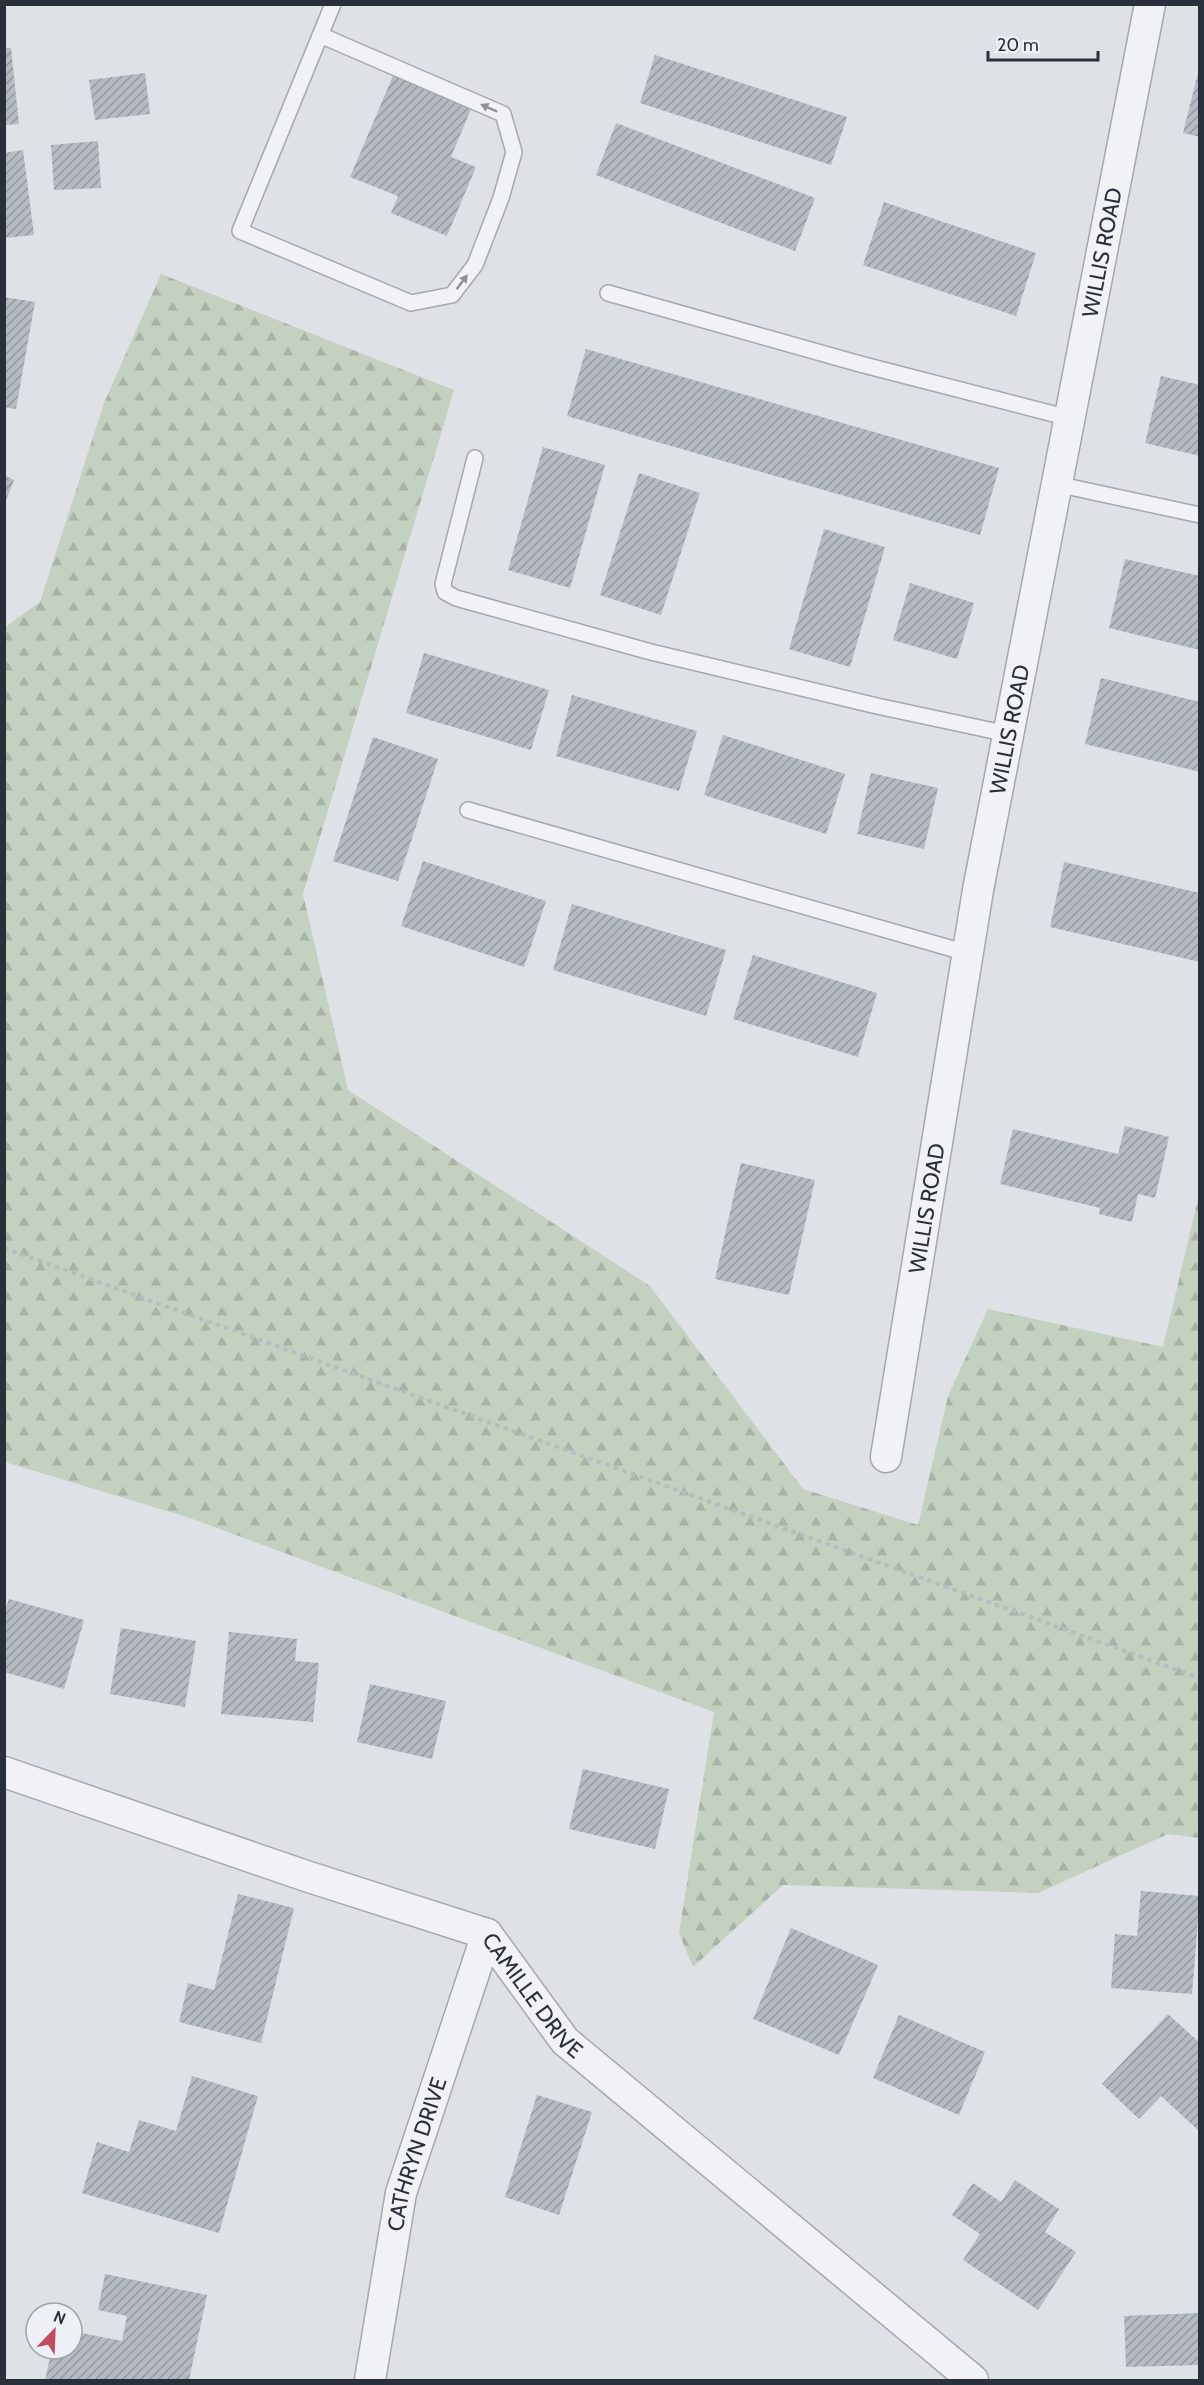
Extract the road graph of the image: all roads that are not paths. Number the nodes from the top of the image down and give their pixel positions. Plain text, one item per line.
1 (333, 4) edge
2 (1150, 4) edge
3 (320, 35) junction
4 (608, 293) dead end
5 (1069, 418) junction
6 (475, 458) dead end
7 (1056, 484) junction
8 (1200, 515) edge
9 (1008, 734) junction
10 (468, 810) dead end
11 (967, 953) junction
12 (886, 1457) dead end
13 (4, 1772) edge
14 (487, 1934) junction
15 (370, 2380) edge
16 (973, 2380) edge

1 - 3 lane
2 - 5 street, WILLIS ROAD
3 -> 3 lane
4 - 5 lane
5 - 7 street, WILLIS ROAD
6 - 9 lane
7 - 8 lane
7 - 9 street, WILLIS ROAD
9 - 11 street, WILLIS ROAD
10 - 11 lane
11 - 12 street, WILLIS ROAD
13 - 14 street, CAMILLE DRIVE
14 - 15 street, CATHRYN DRIVE
14 - 16 street, CAMILLE DRIVE

